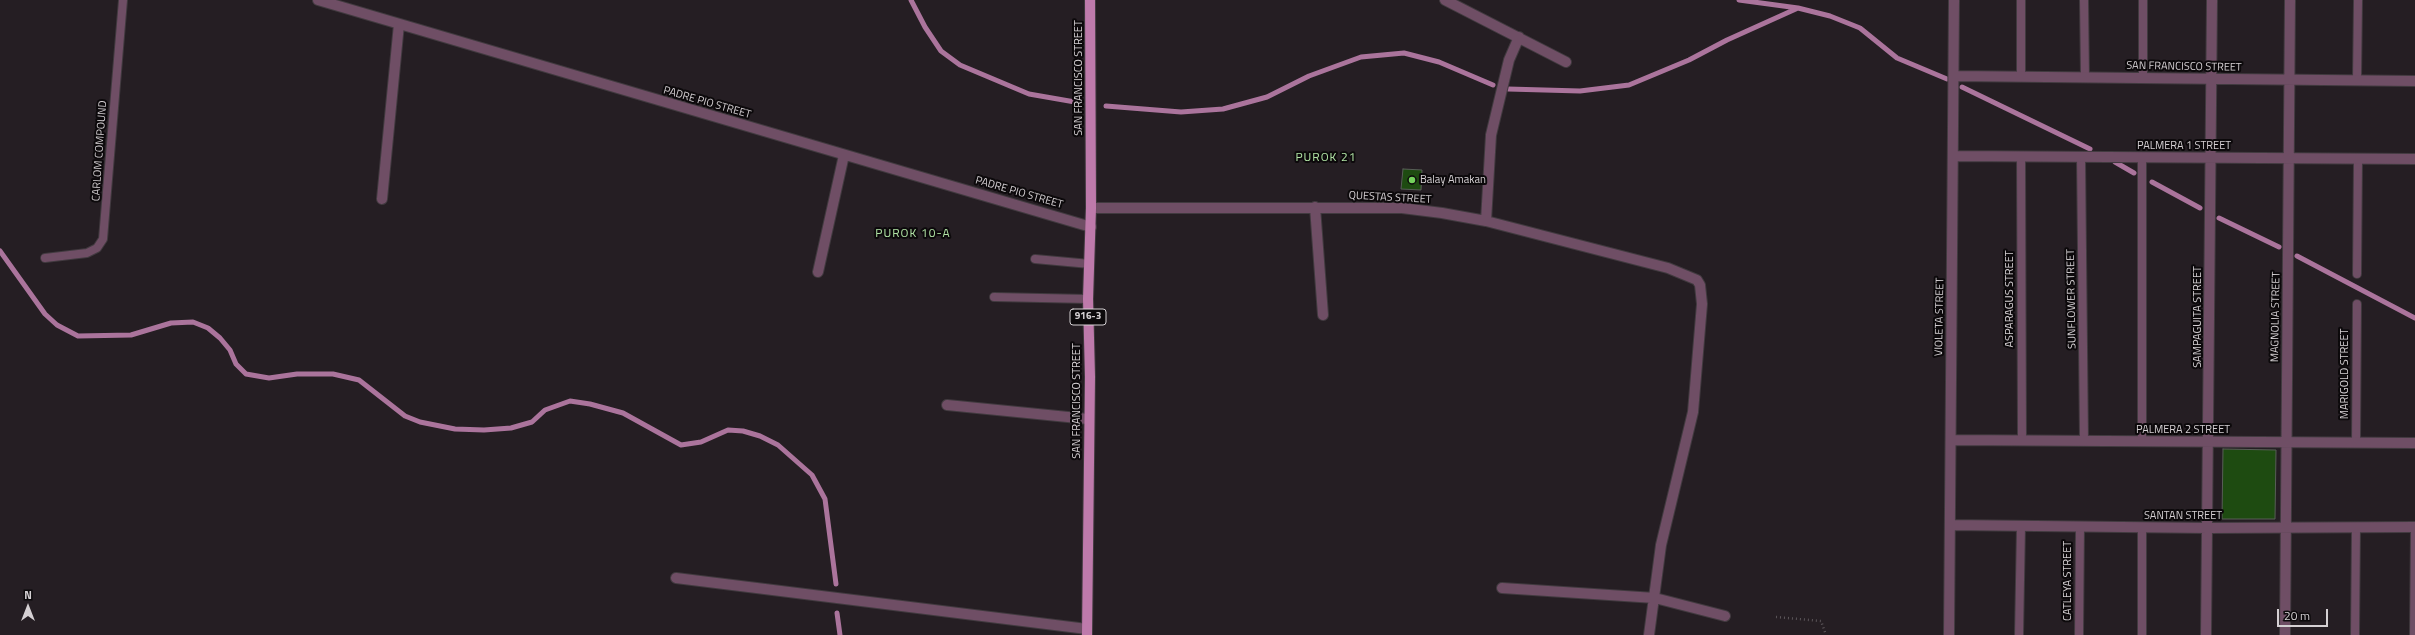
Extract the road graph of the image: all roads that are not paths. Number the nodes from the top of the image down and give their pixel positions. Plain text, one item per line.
1 (123, 0) edge
2 (318, 0) edge
3 (1090, 0) edge
4 (1445, 0) edge
5 (1954, 0) edge
6 (2021, 0) edge
7 (2084, 0) edge
8 (2143, 0) edge
9 (2212, 0) edge
10 (2290, 0) edge
11 (2358, 0) edge
12 (399, 24) junction
13 (1519, 37) junction
14 (1566, 62) dead end
15 (1954, 76) junction
16 (2021, 77) junction
17 (2085, 78) junction
18 (2144, 78) junction
19 (2212, 79) junction
20 (2289, 80) junction
21 (2357, 80) junction
22 (2415, 81) edge
23 (844, 155) junction
24 (1954, 156) junction
25 (2021, 157) junction
26 (2081, 157) junction
27 (2142, 158) junction
28 (2211, 158) junction
29 (2290, 158) junction
30 (2358, 159) junction
31 (2415, 159) edge
32 (382, 199) dead end
33 (1315, 207) junction
34 (1091, 208) junction
35 (1486, 221) junction
36 (1091, 227) junction
37 (46, 258) dead end
38 (1035, 259) dead end
39 (1090, 264) junction
40 (818, 272) dead end
41 (2357, 274) dead end
42 (994, 296) dead end
43 (1088, 299) junction
44 (2357, 304) dead end
45 (1323, 315) dead end
46 (947, 405) dead end
47 (1088, 419) junction
48 (1951, 440) junction
49 (2022, 440) junction
50 (2084, 441) junction
51 (2142, 441) junction
52 (2209, 442) junction
53 (2287, 442) junction
54 (2356, 443) junction
55 (2415, 443) edge
56 (1950, 525) junction
57 (2021, 526) junction
58 (2080, 527) junction
59 (2142, 527) junction
60 (2287, 527) junction
61 (2356, 527) junction
62 (2415, 527) edge
63 (2208, 528) junction
64 (676, 578) dead end
65 (1502, 588) dead end
66 (1654, 598) junction
67 (1725, 616) dead end
68 (1087, 632) edge
69 (1649, 635) edge
70 (1949, 635) edge
71 (2019, 635) edge
72 (2079, 635) edge
73 (2142, 635) edge
74 (2206, 635) edge
75 (2285, 635) edge
76 (2355, 635) edge
77 (2414, 635) edge

1 - 37 lane, CARLOM COMPOUND
2 - 12 street, PADRE PIO STREET
3 - 34 main road, SAN FRANCISCO STREET / 916-3
4 - 13 street
5 - 15 street, VIOLETA STREET
6 - 16 lane
7 - 17 lane
8 - 18 lane
9 - 19 street, SAMPAGUITA STREET
10 - 20 street, MAGNOLIA STREET
11 - 21 lane
12 - 23 street, PADRE PIO STREET
12 - 32 street
13 - 14 street
13 - 35 street
15 - 16 street, SAN FRANCISCO STREET
15 - 24 street, VIOLETA STREET
16 - 17 street, SAN FRANCISCO STREET
17 - 18 street, SAN FRANCISCO STREET
18 - 19 street, SAN FRANCISCO STREET
19 - 20 street, SAN FRANCISCO STREET
19 - 28 street, SAMPAGUITA STREET
20 - 21 street, SAN FRANCISCO STREET
20 - 29 street, MAGNOLIA STREET
21 - 22 street, SAN FRANCISCO STREET
23 - 36 street, PADRE PIO STREET
23 - 40 street
24 - 25 street, PALMERA 1 STREET
24 - 48 street, VIOLETA STREET
25 - 26 street, PALMERA 1 STREET
25 - 49 lane, ASPARAGUS STREET
26 - 27 street, PALMERA 1 STREET
26 - 50 lane, SUNFLOWER STREET
27 - 28 street, PALMERA 1 STREET
27 - 51 lane
28 - 29 street, PALMERA 1 STREET
28 - 52 street, SAMPAGUITA STREET
29 - 30 street, PALMERA 1 STREET
29 - 53 street, MAGNOLIA STREET
30 - 31 street, PALMERA 1 STREET
30 - 41 lane
33 - 34 street, QUESTAS STREET
33 - 35 street, QUESTAS STREET
33 - 45 street
34 - 36 main road, SAN FRANCISCO STREET / 916-3
35 - 66 street, QUESTAS STREET
36 - 39 main road, SAN FRANCISCO STREET / 916-3
38 - 39 lane
39 - 43 main road, SAN FRANCISCO STREET / 916-3
42 - 43 lane
43 - 47 main road, SAN FRANCISCO STREET / 916-3
44 - 54 lane, MARIGOLD STREET
46 - 47 street
47 - 68 main road, SAN FRANCISCO STREET / 916-3
48 - 49 street, PALMERA 2 STREET
48 - 56 street, VIOLETA STREET
49 - 50 street, PALMERA 2 STREET
50 - 51 street, PALMERA 2 STREET
51 - 52 street, PALMERA 2 STREET
52 - 53 street, PALMERA 2 STREET
52 - 63 street, SAMPAGUITA STREET
53 - 54 street, PALMERA 2 STREET
53 - 60 street, MAGNOLIA STREET
54 - 55 street, PALMERA 2 STREET
56 - 57 street, SANTAN STREET
56 - 70 street, VIOLETA STREET
57 - 58 street, SANTAN STREET
57 - 71 lane
58 - 59 street, SANTAN STREET
58 - 72 lane, CATLEYA STREET
59 - 63 street, SANTAN STREET
59 - 73 lane
60 - 61 street, SANTAN STREET
60 - 63 street, SANTAN STREET
60 - 75 street, MAGNOLIA STREET
61 - 62 street, SANTAN STREET
61 - 76 lane
62 - 77 lane
63 - 74 street, SAMPAGUITA STREET
64 - 68 street
65 - 66 street
66 - 67 street
66 - 69 street

